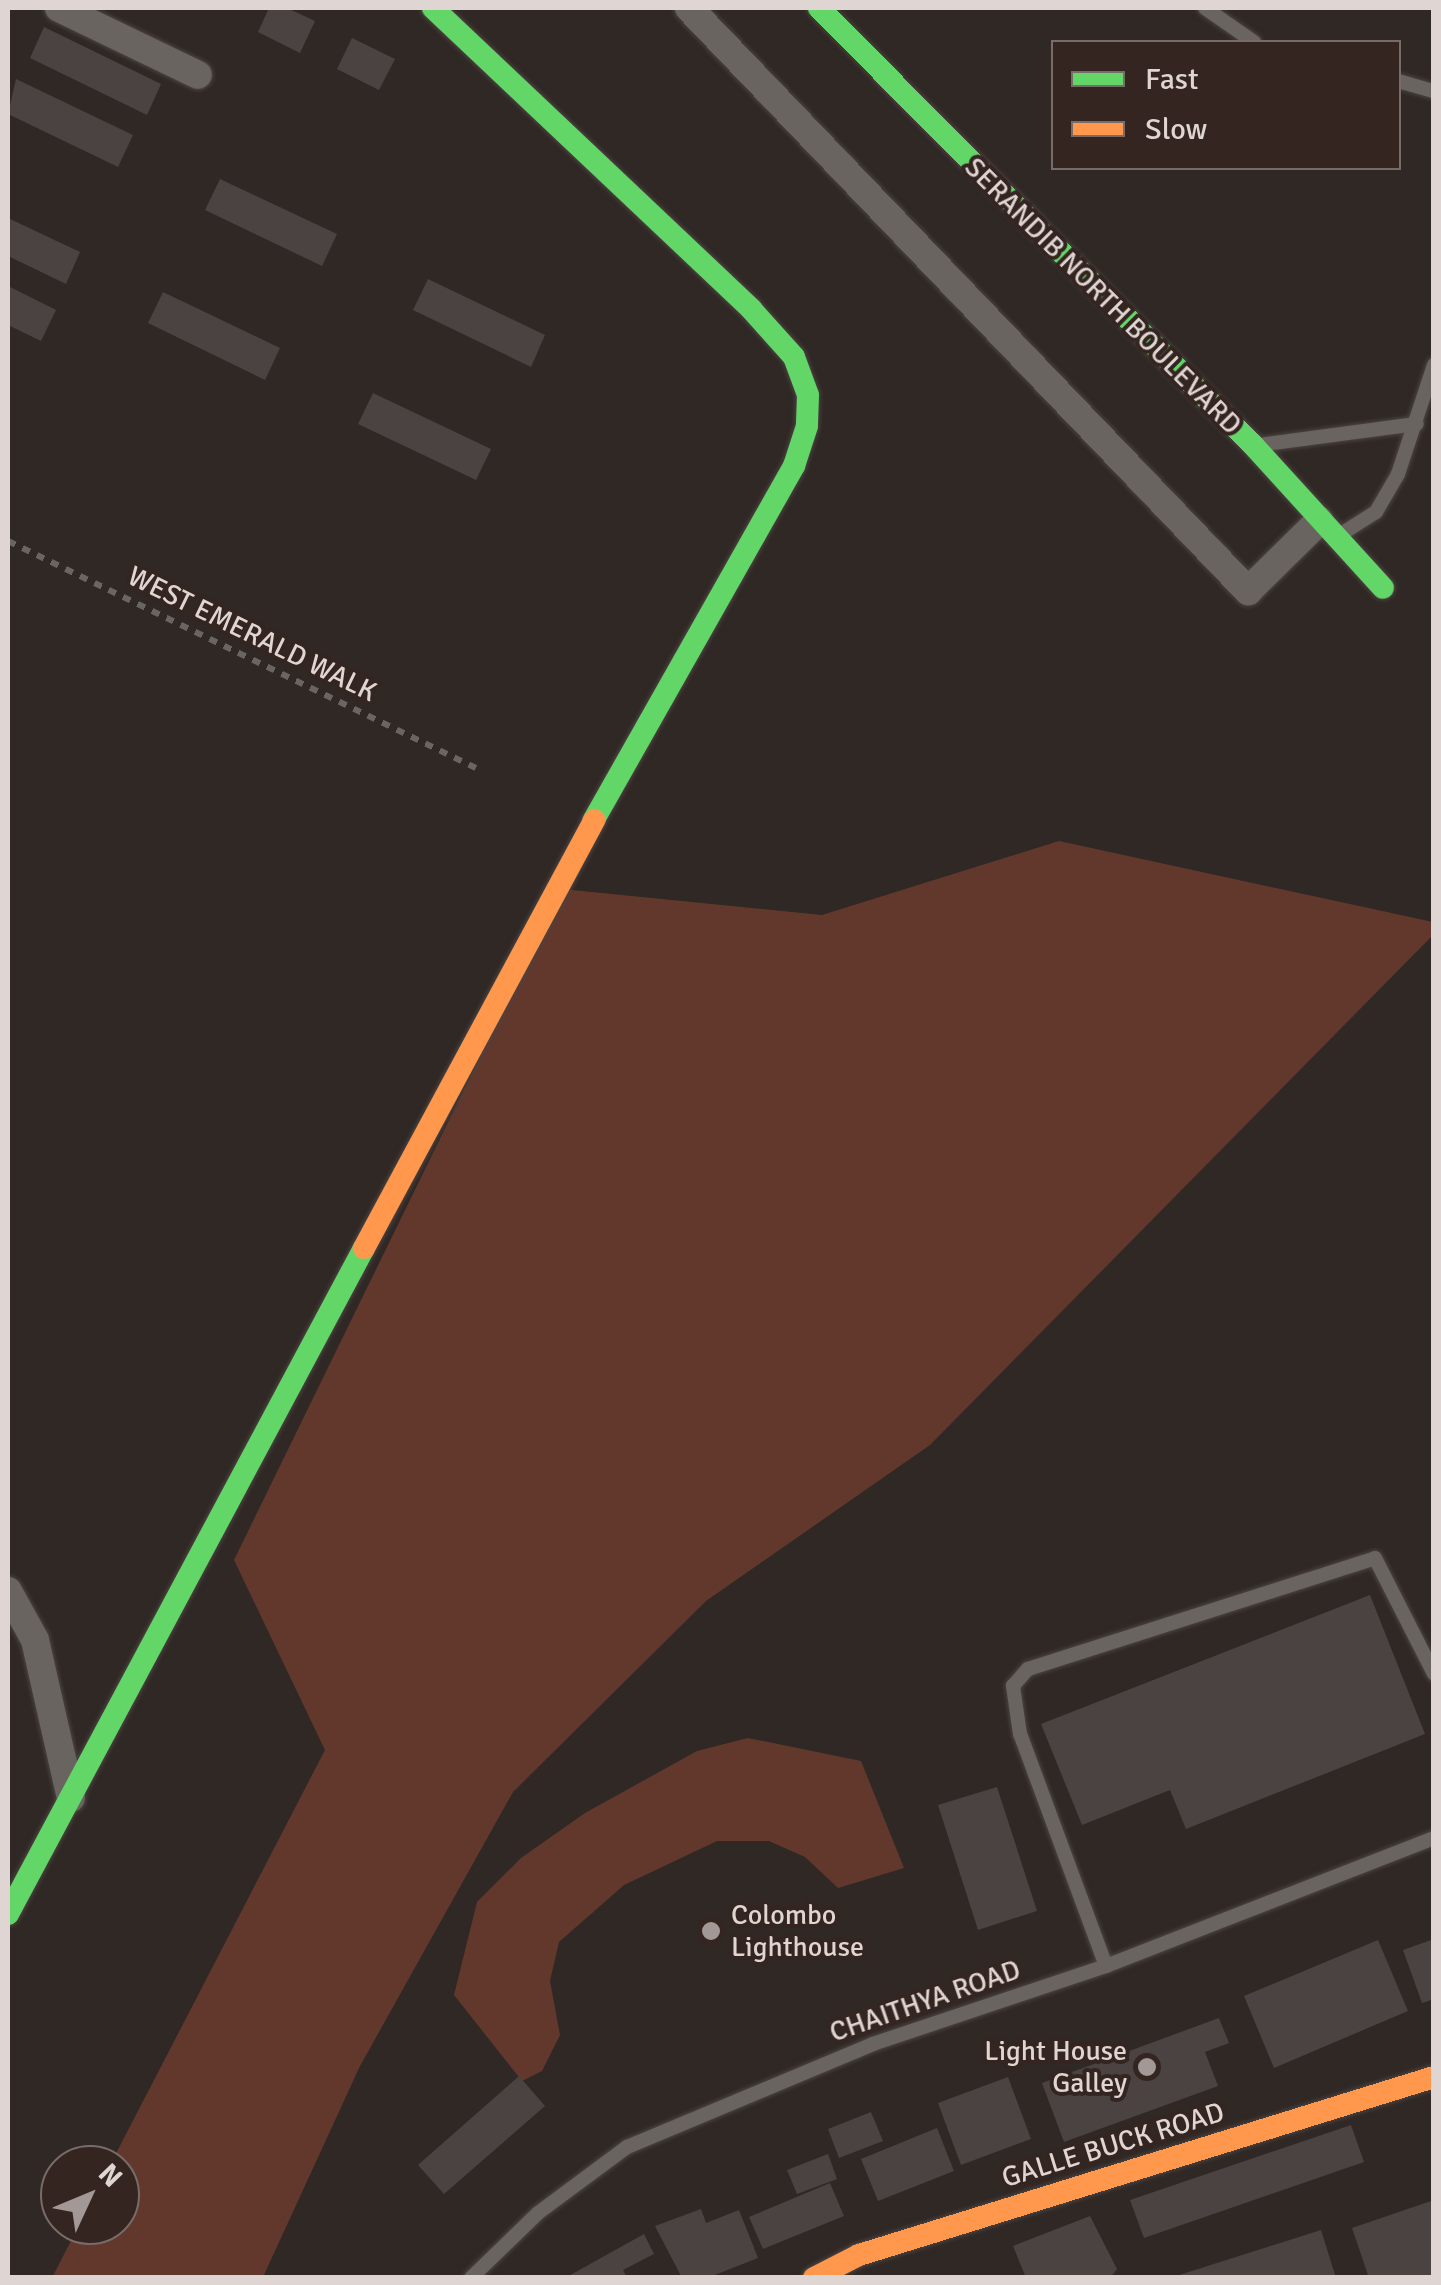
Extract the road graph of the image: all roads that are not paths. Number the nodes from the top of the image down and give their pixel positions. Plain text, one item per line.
1 (59, 8) edge
2 (433, 8) edge
3 (689, 8) edge
4 (819, 8) edge
5 (1206, 8) edge
6 (1251, 40) edge
7 (198, 75) dead end
8 (1401, 82) edge
9 (1434, 91) edge
10 (1434, 364) edge
11 (1416, 424) junction
12 (1253, 445) junction
13 (1328, 529) junction
14 (1384, 588) dead end
15 (8, 1592) edge
16 (1434, 1674) edge
17 (71, 1798) junction
18 (1434, 1838) edge
19 (8, 1914) edge
20 (1106, 1966) junction
21 (1434, 2078) edge
22 (471, 2278) edge
23 (814, 2278) edge

1 - 7 street
2 - 17 street
3 - 13 street
4 - 12 street, SERANDIB NORTH BOULEVARD
5 - 6 lane
8 - 9 lane
10 - 11 lane
11 - 12 lane
11 - 13 lane
12 - 13 street, SERANDIB NORTH BOULEVARD
13 - 14 street, SERANDIB NORTH BOULEVARD
15 - 17 street
16 - 20 lane
17 - 19 street
18 - 20 lane, CHAITHYA ROAD
20 - 22 lane, CHAITHYA ROAD
21 - 23 street, GALLE BUCK ROAD

